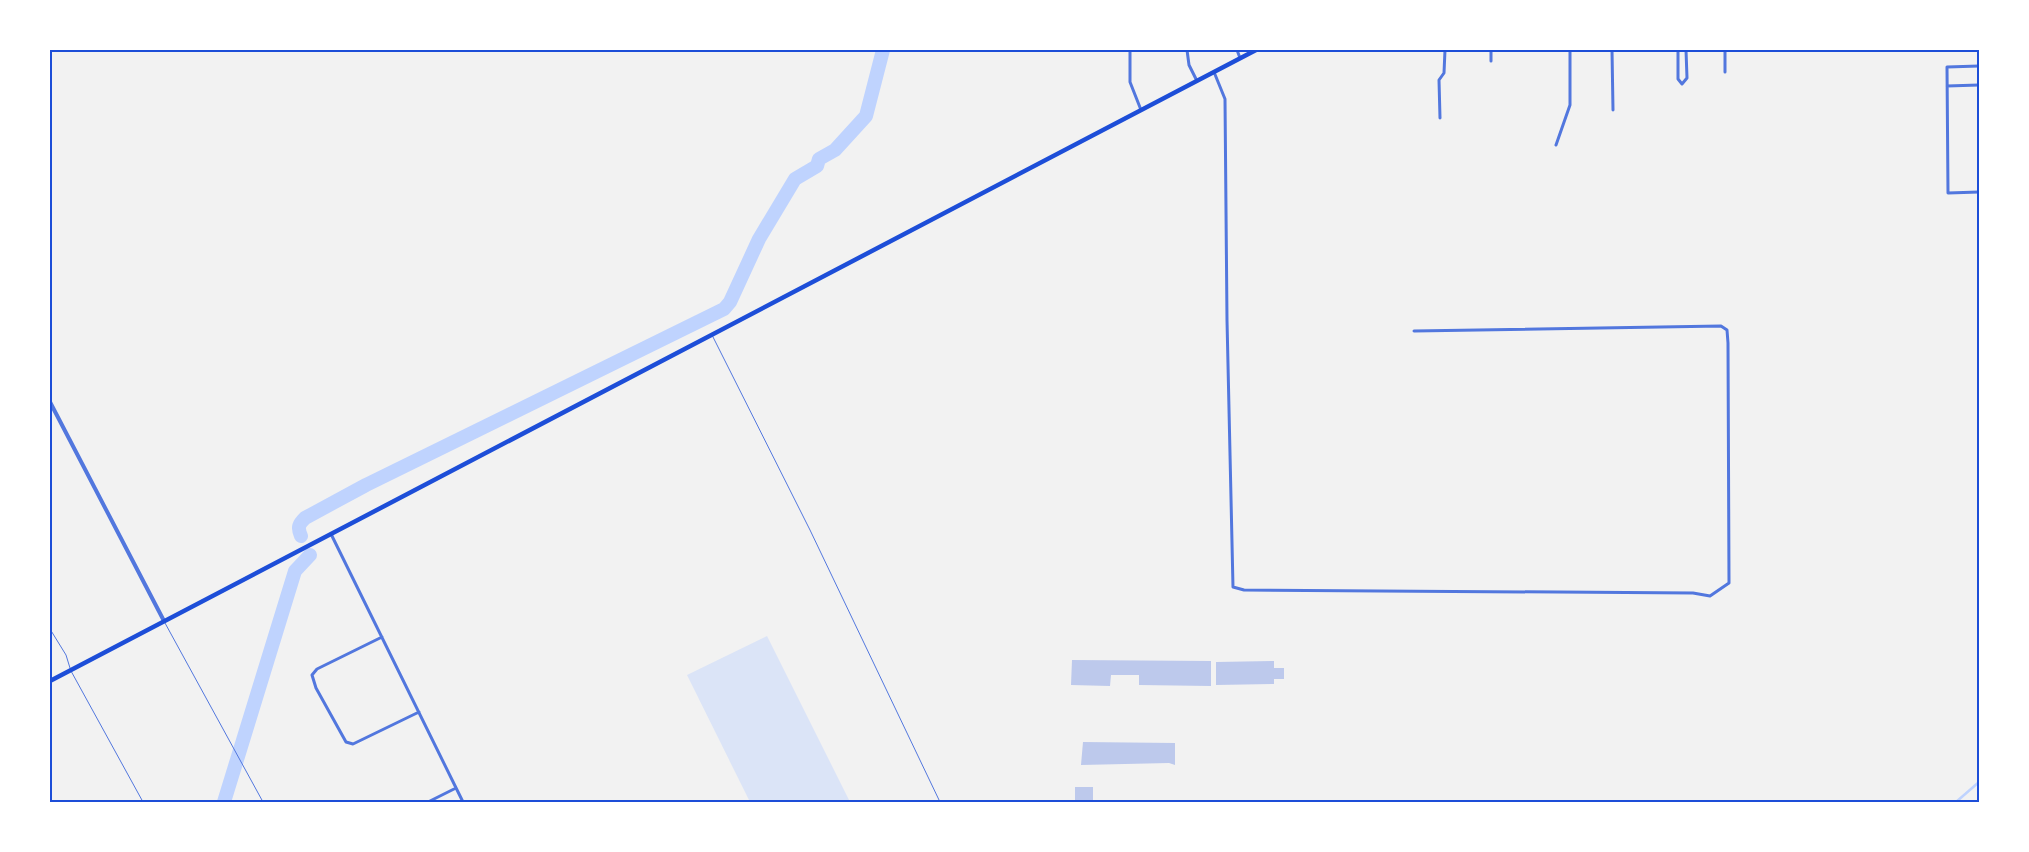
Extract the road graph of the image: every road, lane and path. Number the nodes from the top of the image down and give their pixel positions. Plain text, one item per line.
1 (1130, 50) edge
2 (1187, 50) edge
3 (1237, 50) edge
4 (1256, 50) edge
5 (1445, 50) edge
6 (1491, 50) edge
7 (1570, 50) edge
8 (1612, 50) edge
9 (1678, 50) edge
10 (1686, 50) edge
11 (1725, 50) edge
12 (1240, 58) junction
13 (1491, 62) dead end
14 (1979, 66) edge
15 (1214, 72) junction
16 (1725, 72) dead end
17 (1197, 81) junction
18 (1979, 85) edge
19 (1948, 86) junction
20 (1141, 110) junction
21 (1613, 110) dead end
22 (1440, 118) dead end
23 (1556, 144) dead end
24 (1979, 192) edge
25 (1414, 331) dead end
26 (712, 334) junction
27 (50, 402) edge
28 (331, 534) junction
29 (164, 621) junction
30 (50, 629) edge
31 (382, 637) junction
32 (70, 670) junction
33 (50, 680) edge
34 (418, 712) junction
35 (456, 788) junction
36 (143, 802) edge
37 (263, 802) edge
38 (428, 802) edge
39 (463, 802) edge
40 (940, 802) edge

1 - 20 street
2 - 17 street
3 - 12 street
4 - 12 main road
5 - 22 street
6 - 13 street
7 - 23 street
8 - 21 street
9 - 10 street
11 - 16 street
12 - 15 main road
14 - 19 street
15 - 17 main road
15 - 25 street
17 - 20 main road
18 - 19 street
19 - 24 street
20 - 26 main road
26 - 28 main road
26 - 40 lane
27 - 29 street
28 - 29 main road
28 - 31 street
29 - 32 main road
29 - 37 lane
30 - 32 lane
31 - 34 street
31 - 34 street
32 - 33 main road
32 - 36 lane
34 - 35 street
35 - 38 street
35 - 39 street

